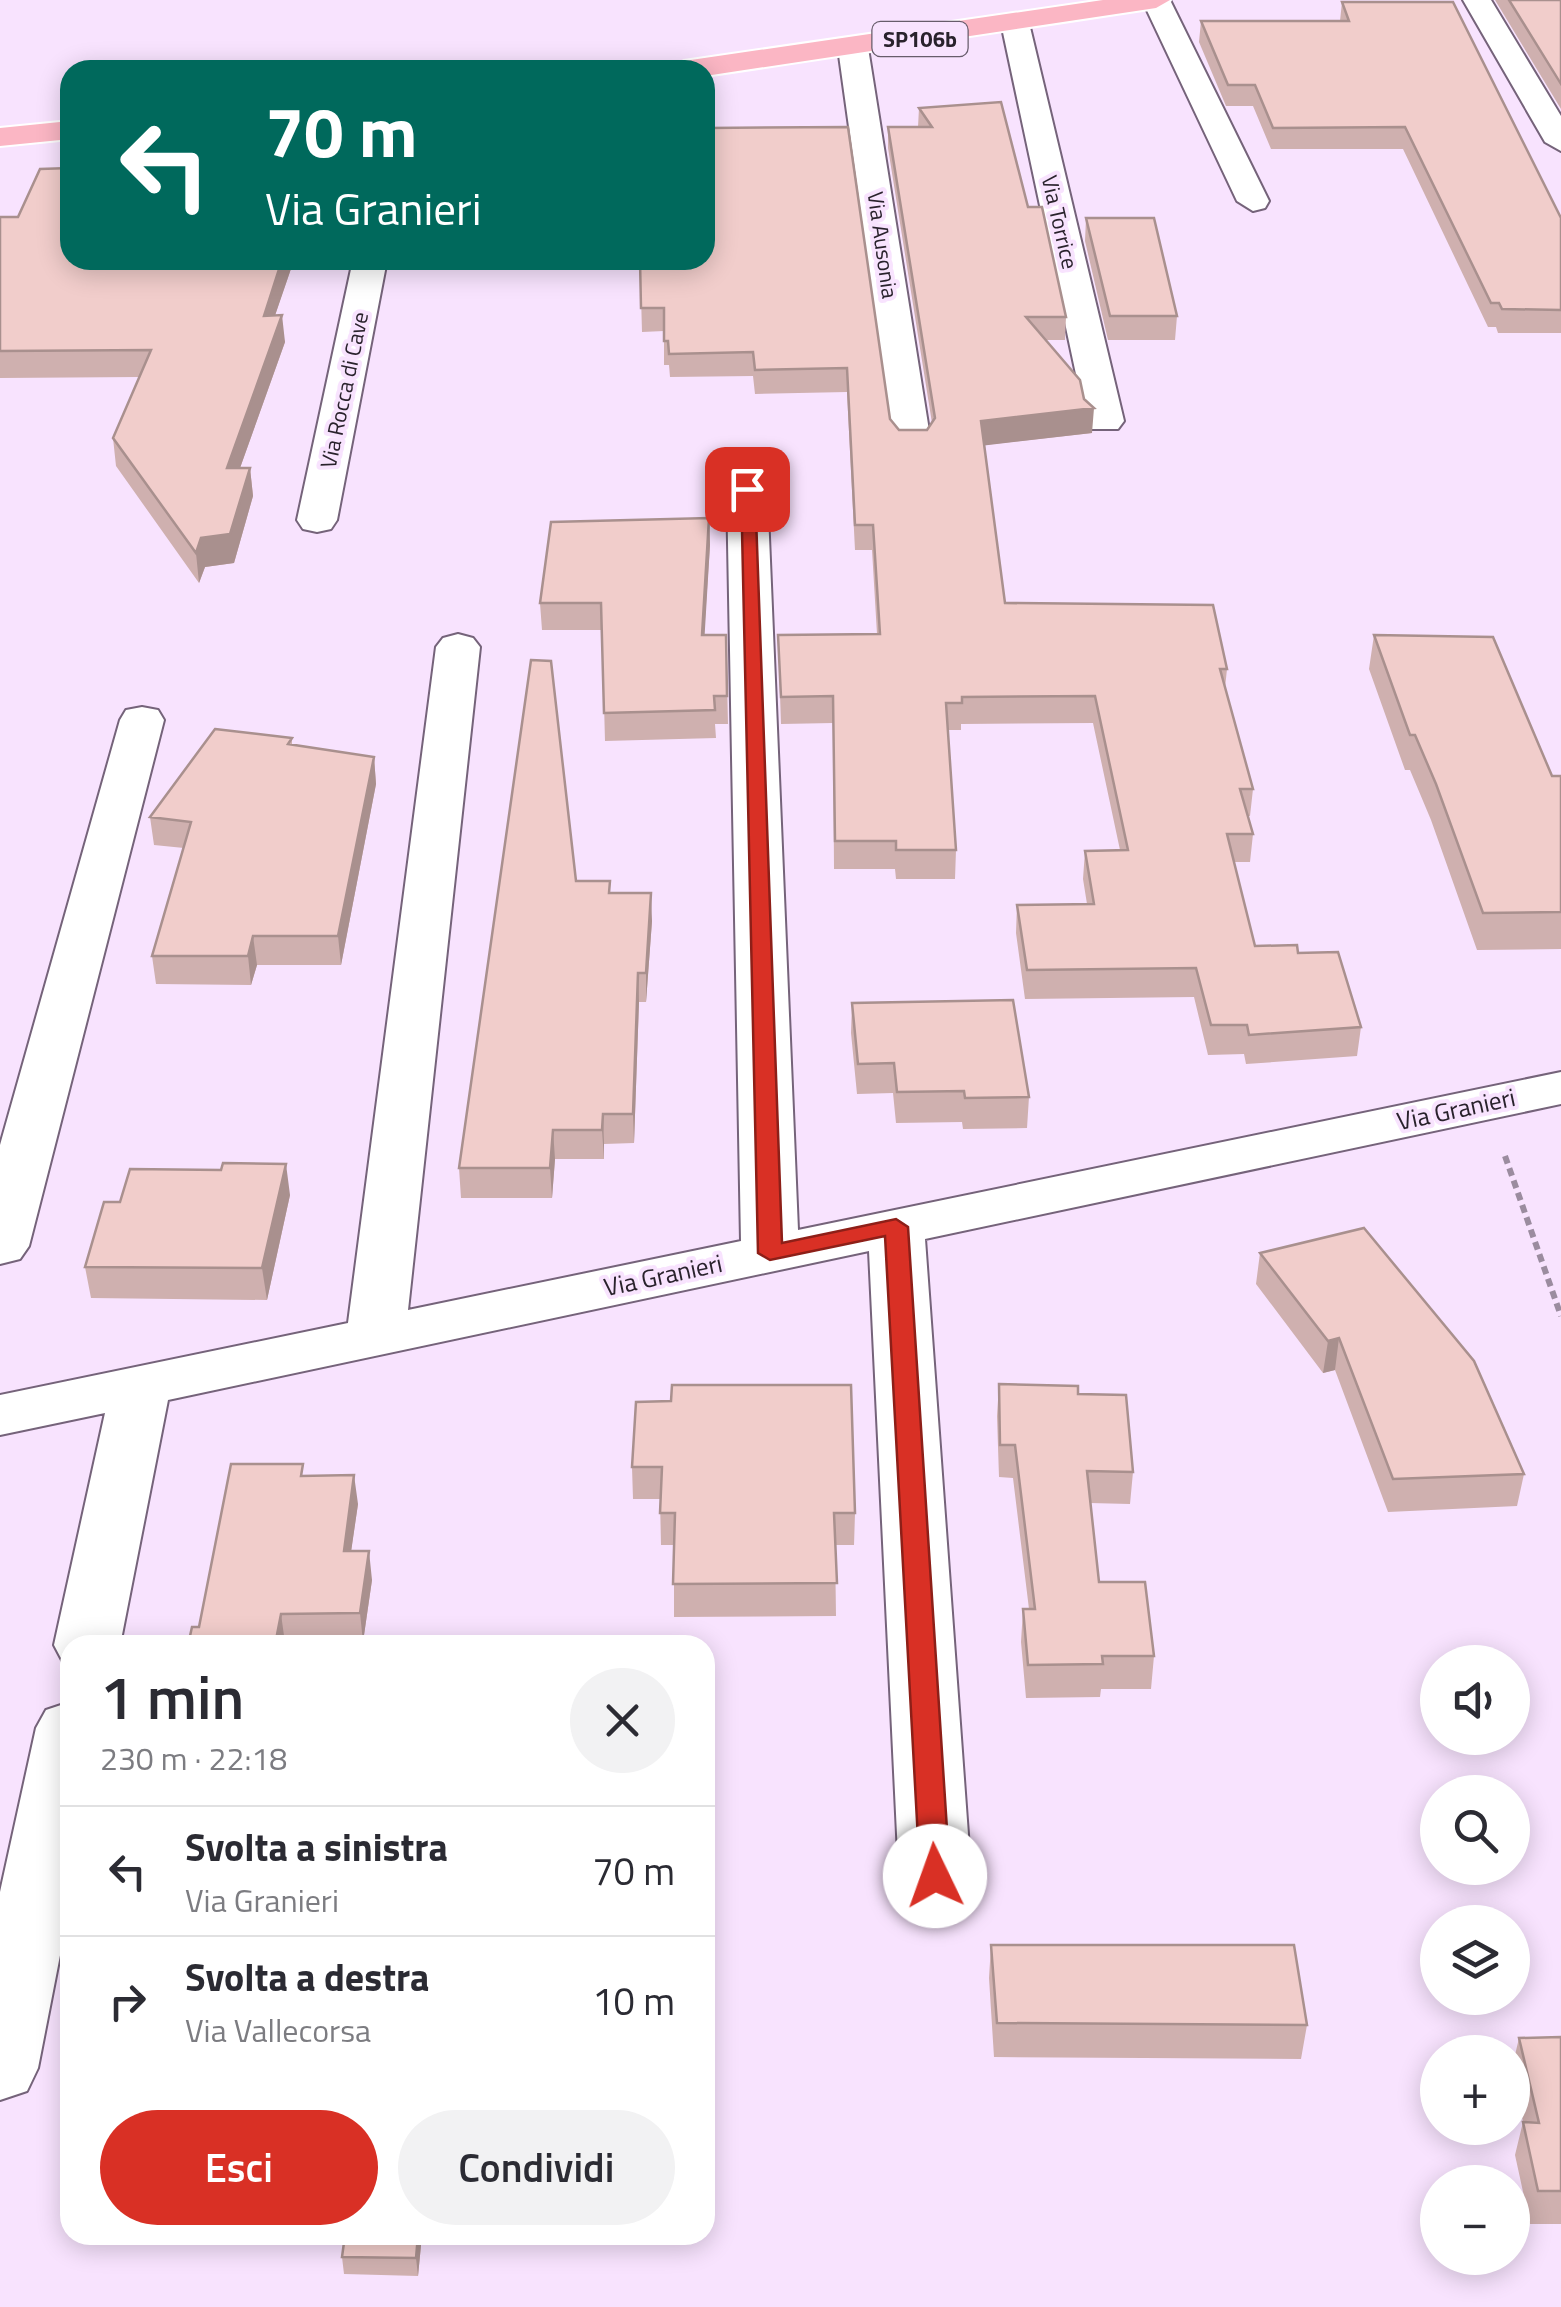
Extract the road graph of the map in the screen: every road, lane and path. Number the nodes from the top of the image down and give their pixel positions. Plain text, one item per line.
1 (1156, 0) edge
2 (1476, 0) edge
3 (1015, 24) junction
4 (853, 48) junction
5 (715, 66) edge
6 (60, 131) edge
7 (0, 137) edge
8 (1561, 142) edge
9 (1252, 200) dead end
10 (368, 270) edge
11 (1105, 421) dead end
12 (912, 443) edge
13 (747, 489) dead end
14 (317, 520) dead end
15 (458, 646) dead end
16 (142, 720) dead end
17 (1561, 1088) edge
18 (1486, 1103) junction
19 (896, 1227) junction
20 (0, 1246) edge
21 (770, 1253) junction
22 (1561, 1316) edge
23 (376, 1336) junction
24 (140, 1385) junction
25 (0, 1415) edge
26 (89, 1635) edge
27 (60, 1777) edge
28 (935, 1876) dead end
29 (0, 2068) edge

1 - 3 main road, SP106b
1 - 9 street
2 - 8 street
3 - 4 main road, SP106b
3 - 11 street, Via Torrice
4 - 5 main road, SP106b
4 - 12 street, Via Ausonia
6 - 7 main road
10 - 14 street, Via Rocca di Cave
13 - 21 street
15 - 23 street
16 - 20 street
17 - 18 street, Via Granieri
18 - 19 street, Via Granieri
18 - 22 path
19 - 21 street, Via Granieri
19 - 28 street
21 - 23 street, Via Granieri
23 - 24 street, Via Granieri
24 - 25 street, Via Granieri
24 - 26 street
27 - 29 street

